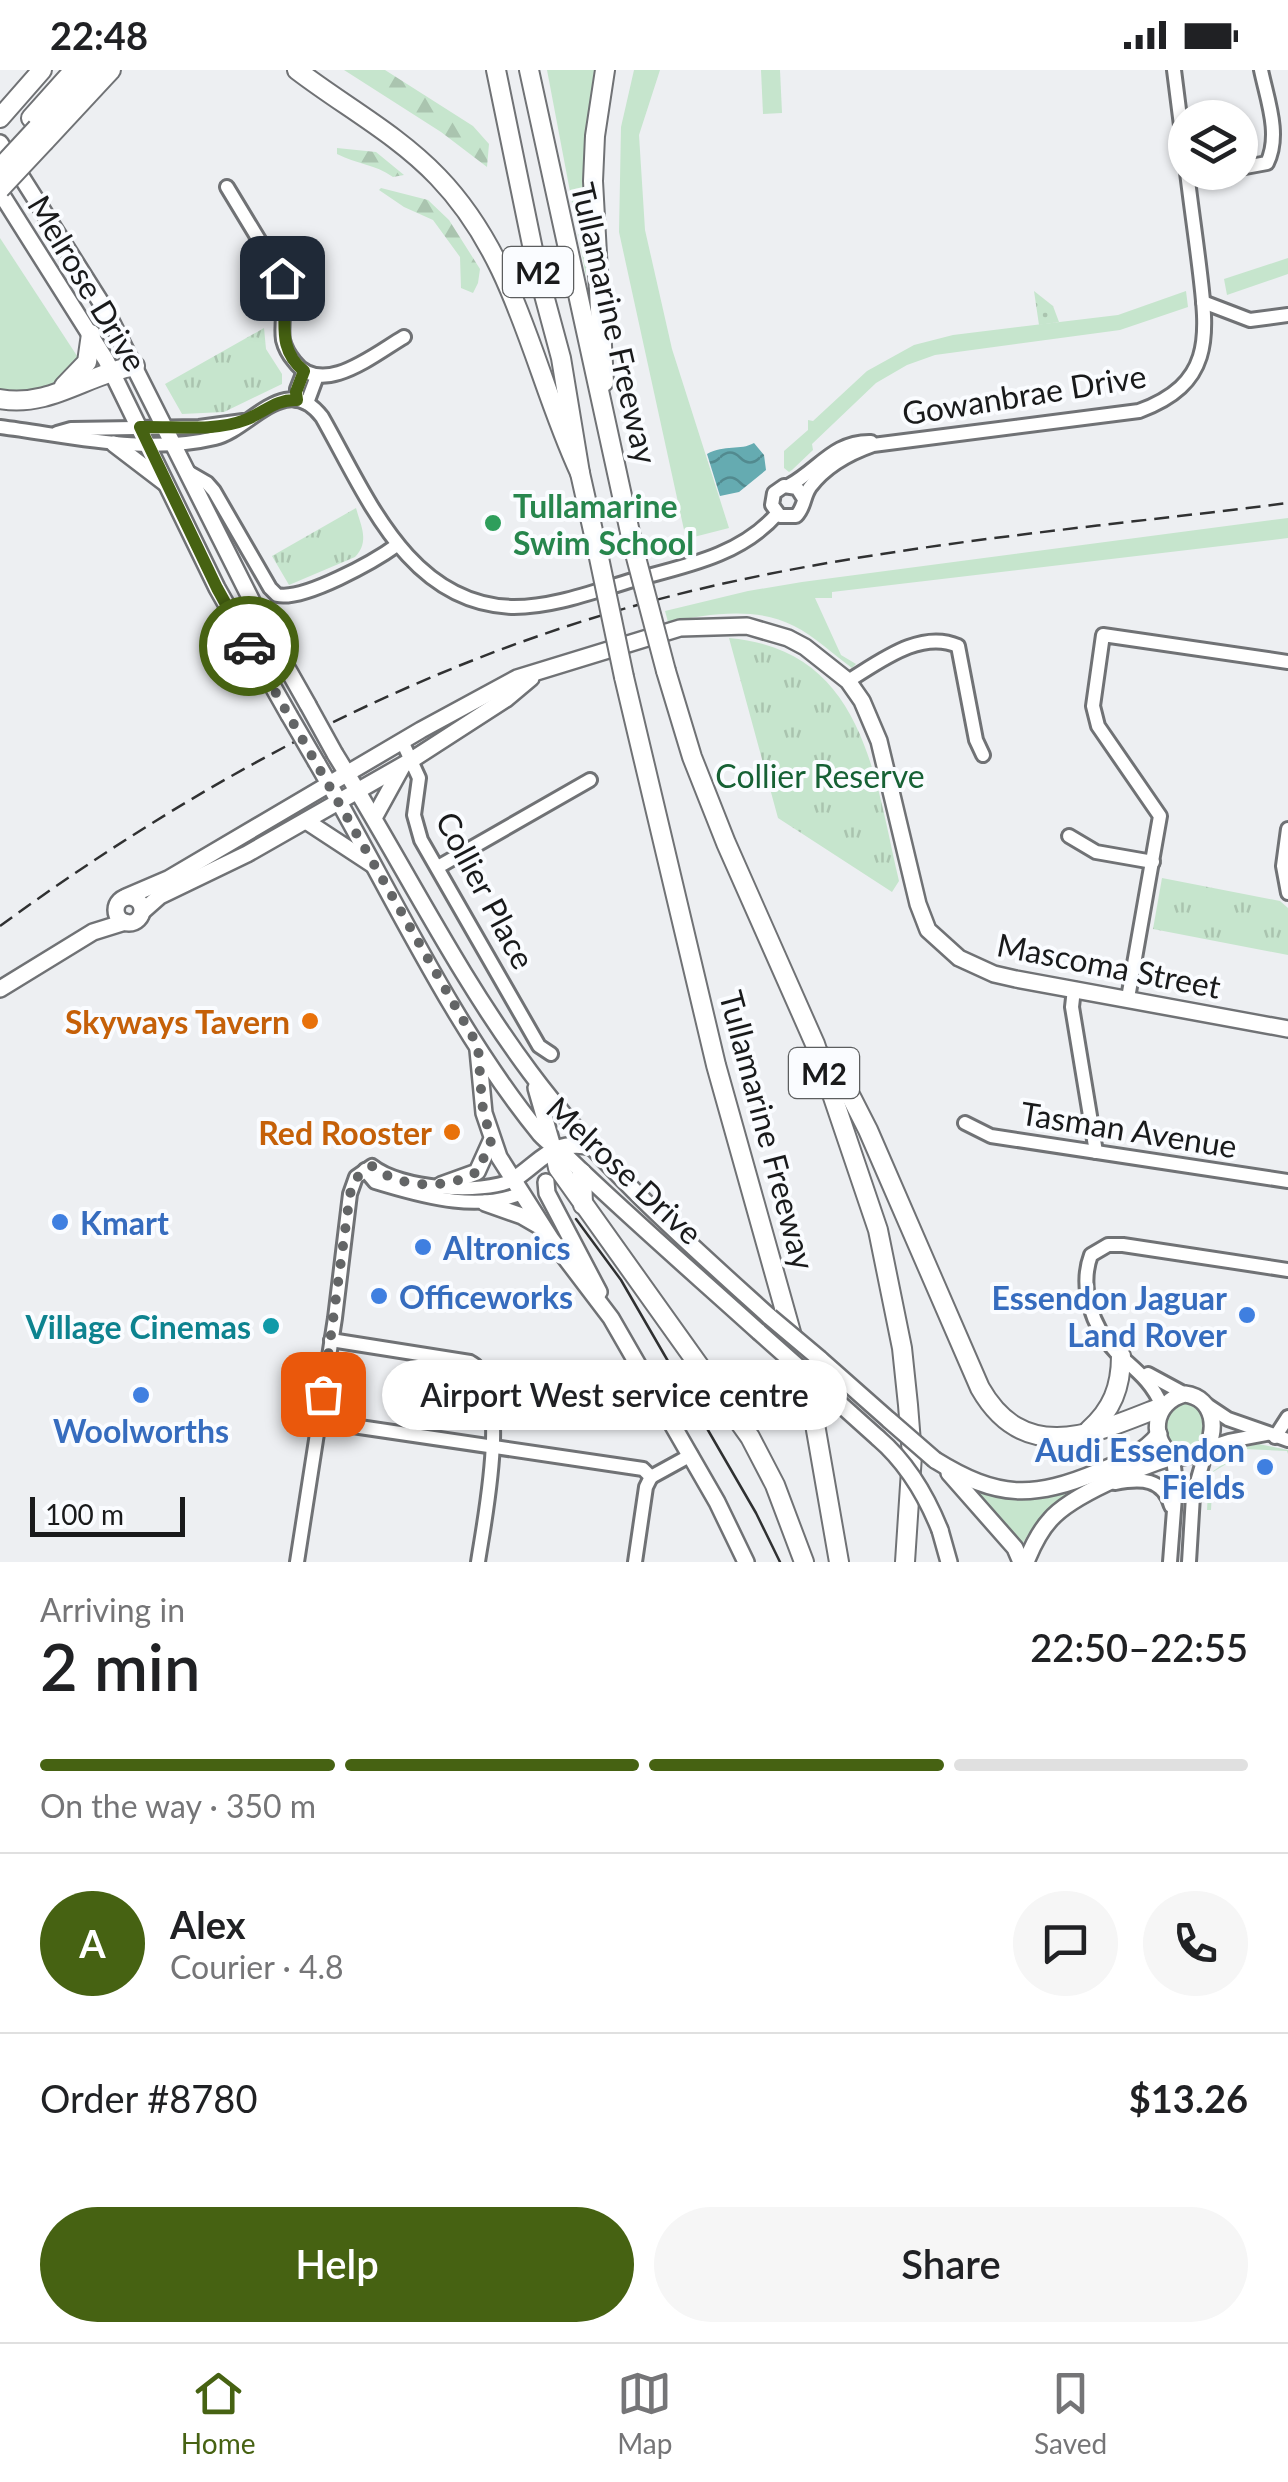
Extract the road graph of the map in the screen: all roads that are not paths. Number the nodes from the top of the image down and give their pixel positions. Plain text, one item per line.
1 (42, 70) edge
2 (74, 70) edge
3 (91, 70) edge
4 (111, 70) edge
5 (297, 70) edge
6 (496, 70) edge
7 (529, 70) edge
8 (605, 70) edge
9 (1174, 70) edge
10 (1261, 70) edge
11 (1178, 100) edge
12 (0, 118) edge
13 (38, 129) junction
14 (1281, 134) edge
15 (0, 143) edge
16 (0, 152) edge
17 (1258, 165) edge
18 (0, 168) edge
19 (227, 187) dead end
20 (1193, 190) edge
21 (0, 191) edge
22 (1204, 302) junction
23 (1288, 315) edge
24 (91, 334) junction
25 (404, 337) dead end
26 (134, 366) junction
27 (111, 370) junction
28 (310, 374) junction
29 (57, 394) junction
30 (0, 399) edge
31 (302, 402) junction
32 (604, 412) junction
33 (243, 421) junction
34 (166, 426) junction
35 (0, 427) edge
36 (140, 427) junction
37 (54, 434) junction
38 (174, 443) junction
39 (888, 443) junction
40 (114, 444) junction
41 (148, 444) junction
42 (188, 472) junction
43 (580, 474) junction
44 (168, 486) junction
45 (790, 486) junction
46 (804, 500) junction
47 (777, 514) junction
48 (397, 545) junction
49 (972, 636) dead end
50 (958, 646) junction
51 (1288, 662) edge
52 (538, 672) junction
53 (848, 682) junction
54 (402, 741) junction
55 (984, 755) dead end
56 (407, 762) junction
57 (590, 780) dead end
58 (353, 783) junction
59 (330, 785) junction
60 (340, 802) junction
61 (374, 818) junction
62 (306, 820) junction
63 (1288, 829) edge
64 (1069, 836) dead end
65 (1153, 862) junction
66 (374, 865) junction
67 (438, 866) junction
68 (1287, 887) edge
69 (123, 899) junction
70 (143, 912) junction
71 (125, 922) junction
72 (93, 932) junction
73 (0, 989) edge
74 (1074, 989) junction
75 (1128, 998) junction
76 (1288, 1029) edge
77 (815, 1044) junction
78 (478, 1046) junction
79 (552, 1054) dead end
80 (532, 1075) junction
81 (966, 1123) dead end
82 (491, 1141) junction
83 (592, 1147) junction
84 (554, 1149) junction
85 (1096, 1152) junction
86 (605, 1161) junction
87 (373, 1173) junction
88 (575, 1178) junction
89 (1288, 1181) edge
90 (546, 1182) junction
91 (442, 1186) junction
92 (517, 1186) junction
93 (485, 1203) junction
94 (544, 1229) junction
95 (1288, 1270) edge
96 (611, 1318) junction
97 (331, 1340) junction
98 (1120, 1356) junction
99 (1136, 1368) junction
100 (1185, 1394) junction
101 (1206, 1403) junction
102 (1161, 1407) junction
103 (1288, 1417) edge
104 (319, 1421) junction
105 (1159, 1434) junction
106 (1081, 1437) junction
107 (1276, 1437) edge
108 (495, 1447) junction
109 (1207, 1450) junction
110 (691, 1455) junction
111 (1172, 1457) junction
112 (935, 1460) junction
113 (652, 1477) junction
114 (1109, 1484) junction
115 (1173, 1518) junction
116 (297, 1562) edge
117 (478, 1562) edge
118 (635, 1562) edge
119 (746, 1562) edge
120 (804, 1562) edge
121 (839, 1562) edge
122 (905, 1562) edge
123 (949, 1562) edge
124 (1024, 1562) edge
125 (1170, 1562) edge
126 (1189, 1562) edge

1 - 12 highway
2 - 13 highway
3 - 13 highway
4 - 13 highway
5 - 43 highway
6 - 43 highway, Tullamarine Freeway / M2
7 - 32 highway, Tullamarine Freeway / M2
8 - 32 highway
9 - 11 street
10 - 14 street
13 - 16 highway
13 - 18 highway, bridge
13 - 21 highway, bridge
14 - 17 street
15 - 26 main road, Melrose Drive
19 - 28 street
20 - 22 street, Gowanbrae Drive
21 - 24 main road, Melrose Drive
22 - 23 street
22 - 39 street, Gowanbrae Drive
24 - 27 main road, Melrose Drive
24 - 29 highway
25 - 28 street
26 - 27 highway
26 - 34 main road, Melrose Drive
27 - 29 highway
27 - 36 main road, Melrose Drive
28 - 31 street
29 - 30 highway
31 - 33 street
31 - 48 street
32 - 77 highway, Tullamarine Freeway / M2, bridge
33 - 34 street
33 - 38 street
34 - 36 street
34 - 38 main road, Melrose Drive
35 - 37 street
36 - 37 street
36 - 41 main road, Melrose Drive
37 - 40 street
38 - 41 street
38 - 42 main road, Melrose Drive
39 - 45 street, Gowanbrae Drive
39 - 46 street, Gowanbrae Drive
40 - 41 street
40 - 44 main road
41 - 44 main road, Melrose Drive
42 - 48 street, Melrose Drive
42 - 58 main road, Melrose Drive, bridge
43 - 121 highway, Tullamarine Freeway / M2, bridge
44 - 59 main road, Melrose Drive, bridge
45 - 46 street
45 - 47 street
46 - 47 street
47 - 48 street
49 - 50 street
50 - 53 street
50 - 55 street
51 - 65 street
52 - 53 main road, Mascoma Street
52 - 54 main road, Mascoma Street
52 - 56 main road, Mascoma Street
53 - 74 main road, Mascoma Street
54 - 56 street, Collier Place
54 - 58 main road, Mascoma Street
56 - 58 main road, Mascoma Street
56 - 61 main road
56 - 67 street, Collier Place
57 - 67 street
58 - 59 main road, Mascoma Street
58 - 60 main road, Mascoma Street
58 - 61 main road, Melrose Drive
59 - 60 main road, Melrose Drive
59 - 69 main road, Mascoma Street
60 - 62 main road, Mascoma Street
60 - 66 main road, Melrose Drive
61 - 80 main road, Melrose Drive
62 - 66 main road
62 - 70 main road, Mascoma Street
63 - 68 street
64 - 65 street
65 - 75 street
66 - 78 main road, Melrose Drive
67 - 79 street, Collier Place
69 - 70 main road
69 - 71 main road
69 - 72 main road
70 - 71 main road
71 - 72 main road
72 - 73 main road
74 - 75 main road, Mascoma Street
74 - 85 street
75 - 76 main road, Mascoma Street
77 - 106 highway
77 - 122 highway, Tullamarine Freeway / M2
78 - 82 main road
78 - 84 main road, Melrose Drive
80 - 83 main road, Melrose Drive
80 - 84 main road
81 - 85 street, Tasman Avenue
82 - 91 main road
82 - 92 main road
83 - 84 main road
83 - 86 main road, Melrose Drive
84 - 88 highway
84 - 90 main road
84 - 92 main road
85 - 89 street, Tasman Avenue
86 - 88 main road
86 - 112 main road, Melrose Drive, bridge
87 - 91 street
87 - 93 street
87 - 97 street
88 - 90 highway
88 - 120 highway
88 - 123 main road, Melrose Drive, bridge
90 - 92 main road
90 - 96 main road
91 - 92 street
92 - 93 street
92 - 94 main road
93 - 94 main road
94 - 96 main road
95 - 98 street
96 - 110 main road
97 - 104 street
97 - 108 street
98 - 99 street
98 - 106 highway
99 - 100 street
99 - 102 street
100 - 101 main road
100 - 102 main road
101 - 107 street
101 - 109 main road
102 - 105 main road
102 - 106 highway
103 - 107 street
104 - 108 street
104 - 116 street
105 - 111 main road
105 - 112 main road
107 - 109 street
108 - 113 street
108 - 117 street
109 - 111 main road
109 - 126 street
110 - 113 street
110 - 119 main road
111 - 114 main road
111 - 115 street
112 - 124 main road, Melrose Drive
113 - 118 street
114 - 115 street
114 - 124 main road
115 - 125 street

